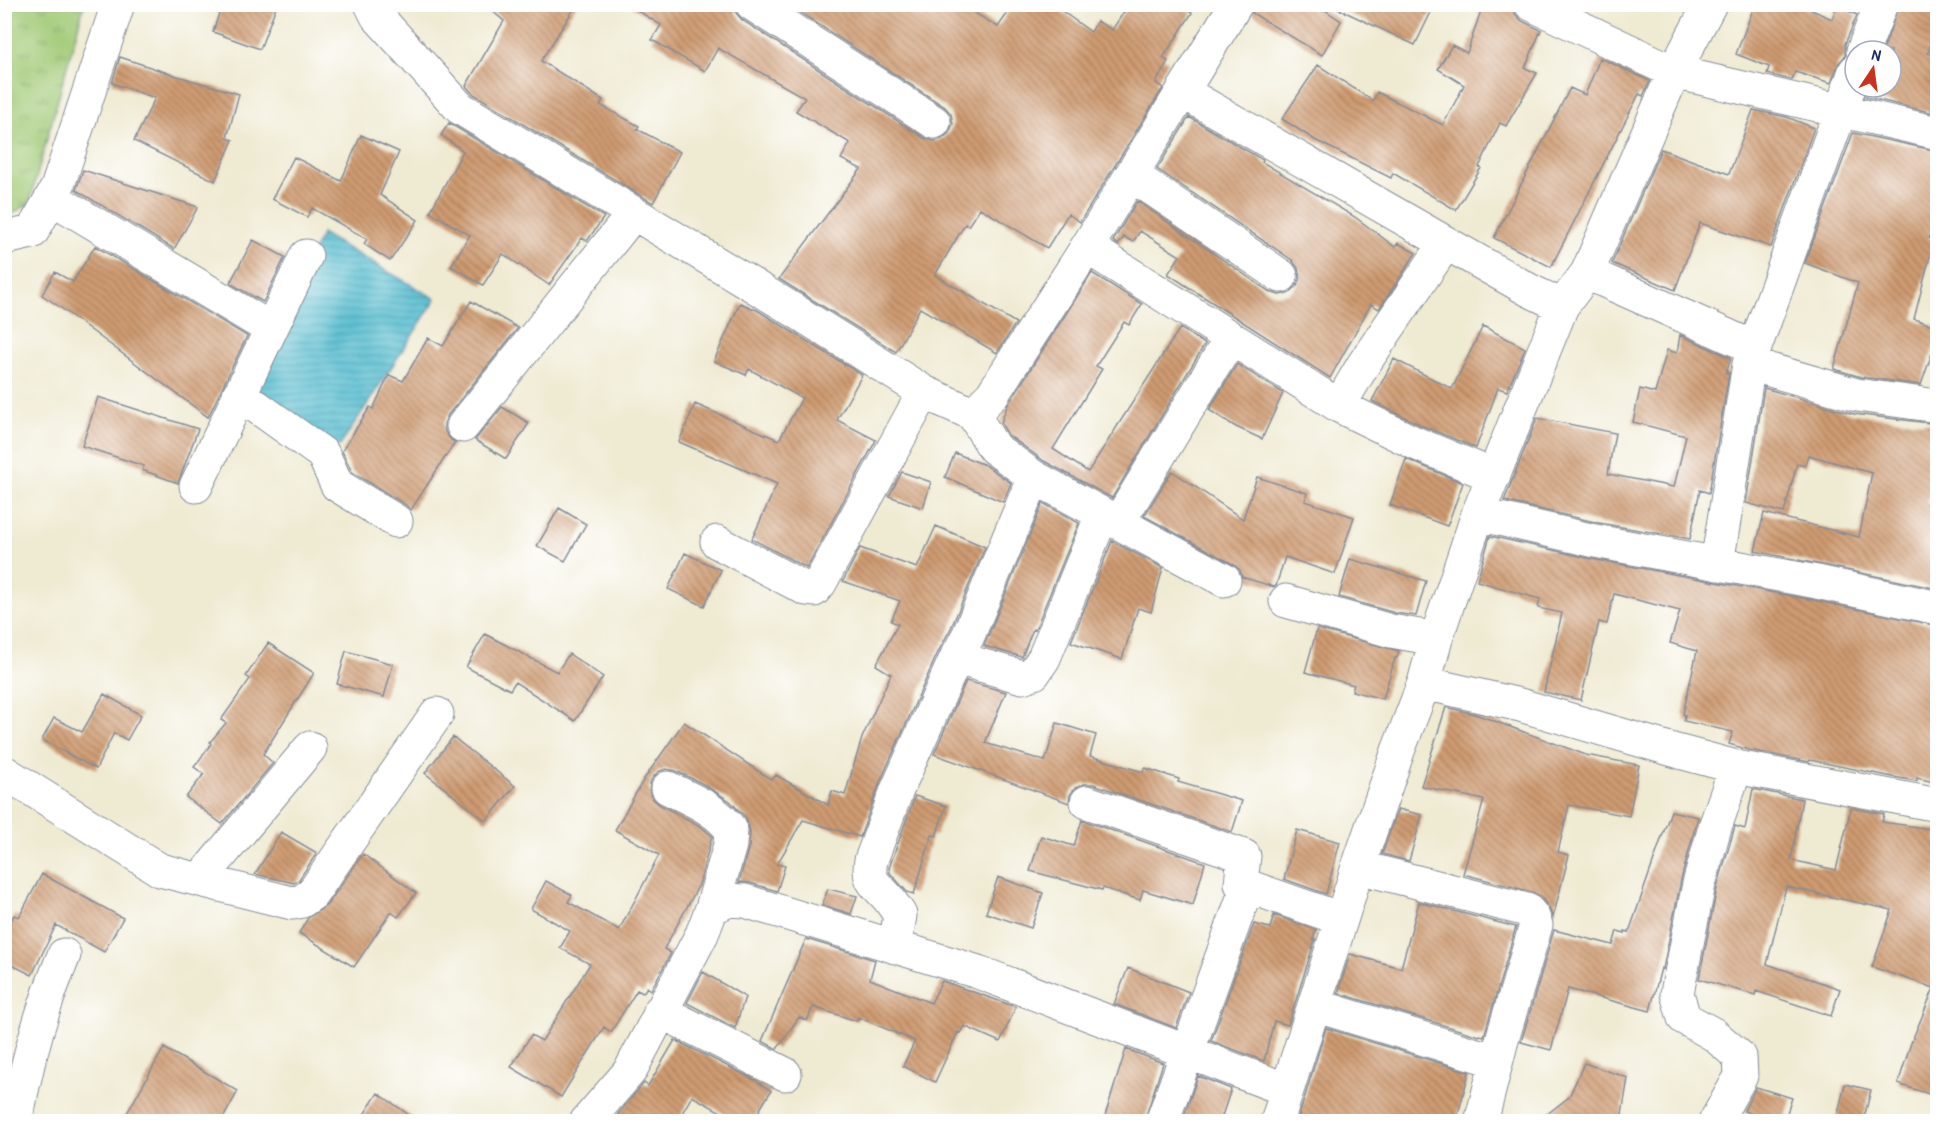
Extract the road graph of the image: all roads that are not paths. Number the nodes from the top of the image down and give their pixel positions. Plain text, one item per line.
1 (118, 4) edge
2 (371, 4) edge
3 (752, 4) edge
4 (1236, 4) edge
5 (1531, 4) edge
6 (1710, 4) edge
7 (1881, 4) edge
8 (1868, 39) edge
9 (1674, 72) junction
10 (1183, 92) junction
11 (1844, 99) edge
12 (1840, 110) junction
13 (933, 122) dead end
14 (1938, 134) edge
15 (1132, 175) junction
16 (52, 198) junction
17 (634, 213) junction
18 (4, 236) edge
19 (1446, 243) junction
20 (1087, 247) junction
21 (306, 256) dead end
22 (1587, 273) junction
23 (1281, 276) dead end
24 (1562, 306) junction
25 (271, 329) junction
26 (1232, 338) junction
27 (1752, 356) junction
28 (924, 392) junction
29 (239, 394) junction
30 (1936, 400) edge
31 (1339, 406) junction
32 (973, 414) junction
33 (463, 426) dead end
34 (1494, 476) junction
35 (1034, 477) junction
36 (196, 486) dead end
37 (1478, 514) junction
38 (1110, 519) junction
39 (396, 521) dead end
40 (717, 542) dead end
41 (1717, 564) junction
42 (1224, 580) dead end
43 (1286, 601) dead end
44 (1938, 608) edge
45 (1436, 639) junction
46 (956, 658) junction
47 (1424, 683) junction
48 (437, 714) dead end
49 (310, 748) dead end
50 (1736, 767) junction
51 (4, 772) edge
52 (668, 788) dead end
53 (1087, 802) dead end
54 (1938, 805) edge
55 (1358, 867) junction
56 (200, 880) junction
57 (1247, 887) junction
58 (712, 908) junction
59 (1341, 920) junction
60 (895, 947) junction
61 (64, 955) dead end
62 (1314, 1005) junction
63 (660, 1011) junction
64 (1187, 1051) junction
65 (1496, 1061) junction
66 (785, 1074) dead end
67 (1287, 1090) junction
68 (16, 1122) edge
69 (586, 1122) edge
70 (1162, 1122) edge
71 (1277, 1122) edge
72 (1481, 1122) edge
73 (1714, 1122) edge

1 - 16 street
2 - 17 street
3 - 13 street
4 - 10 street
5 - 9 street
6 - 9 street
7 - 8 street
9 - 12 street
9 - 22 street
10 - 15 street
10 - 19 street
11 - 12 street
12 - 14 street
12 - 27 street
15 - 20 street
15 - 23 street
16 - 18 street
16 - 25 street
17 - 28 street
17 - 33 street
19 - 24 street
19 - 31 street
20 - 26 street
20 - 32 street
21 - 25 street
22 - 24 street
22 - 27 street
24 - 34 street
25 - 29 street
26 - 31 street
26 - 38 street
27 - 30 street
27 - 41 street
28 - 32 street
28 - 40 street
29 - 36 street
29 - 39 street
31 - 34 street
32 - 35 street
34 - 37 street
35 - 38 street
35 - 46 street
37 - 41 street
37 - 45 street
38 - 42 street
38 - 46 street
41 - 44 street
43 - 45 street
45 - 47 street
46 - 60 street
47 - 50 street
47 - 55 street
48 - 56 street
49 - 56 street
50 - 54 street
50 - 73 street
51 - 56 street
52 - 58 street
53 - 57 street
55 - 59 street
55 - 65 street
57 - 59 street
57 - 64 street
58 - 60 street
58 - 63 street
59 - 62 street
60 - 64 street
61 - 68 street
62 - 65 street
62 - 67 street
63 - 66 street
63 - 69 street
64 - 67 street
64 - 70 street
65 - 72 street
67 - 71 street

